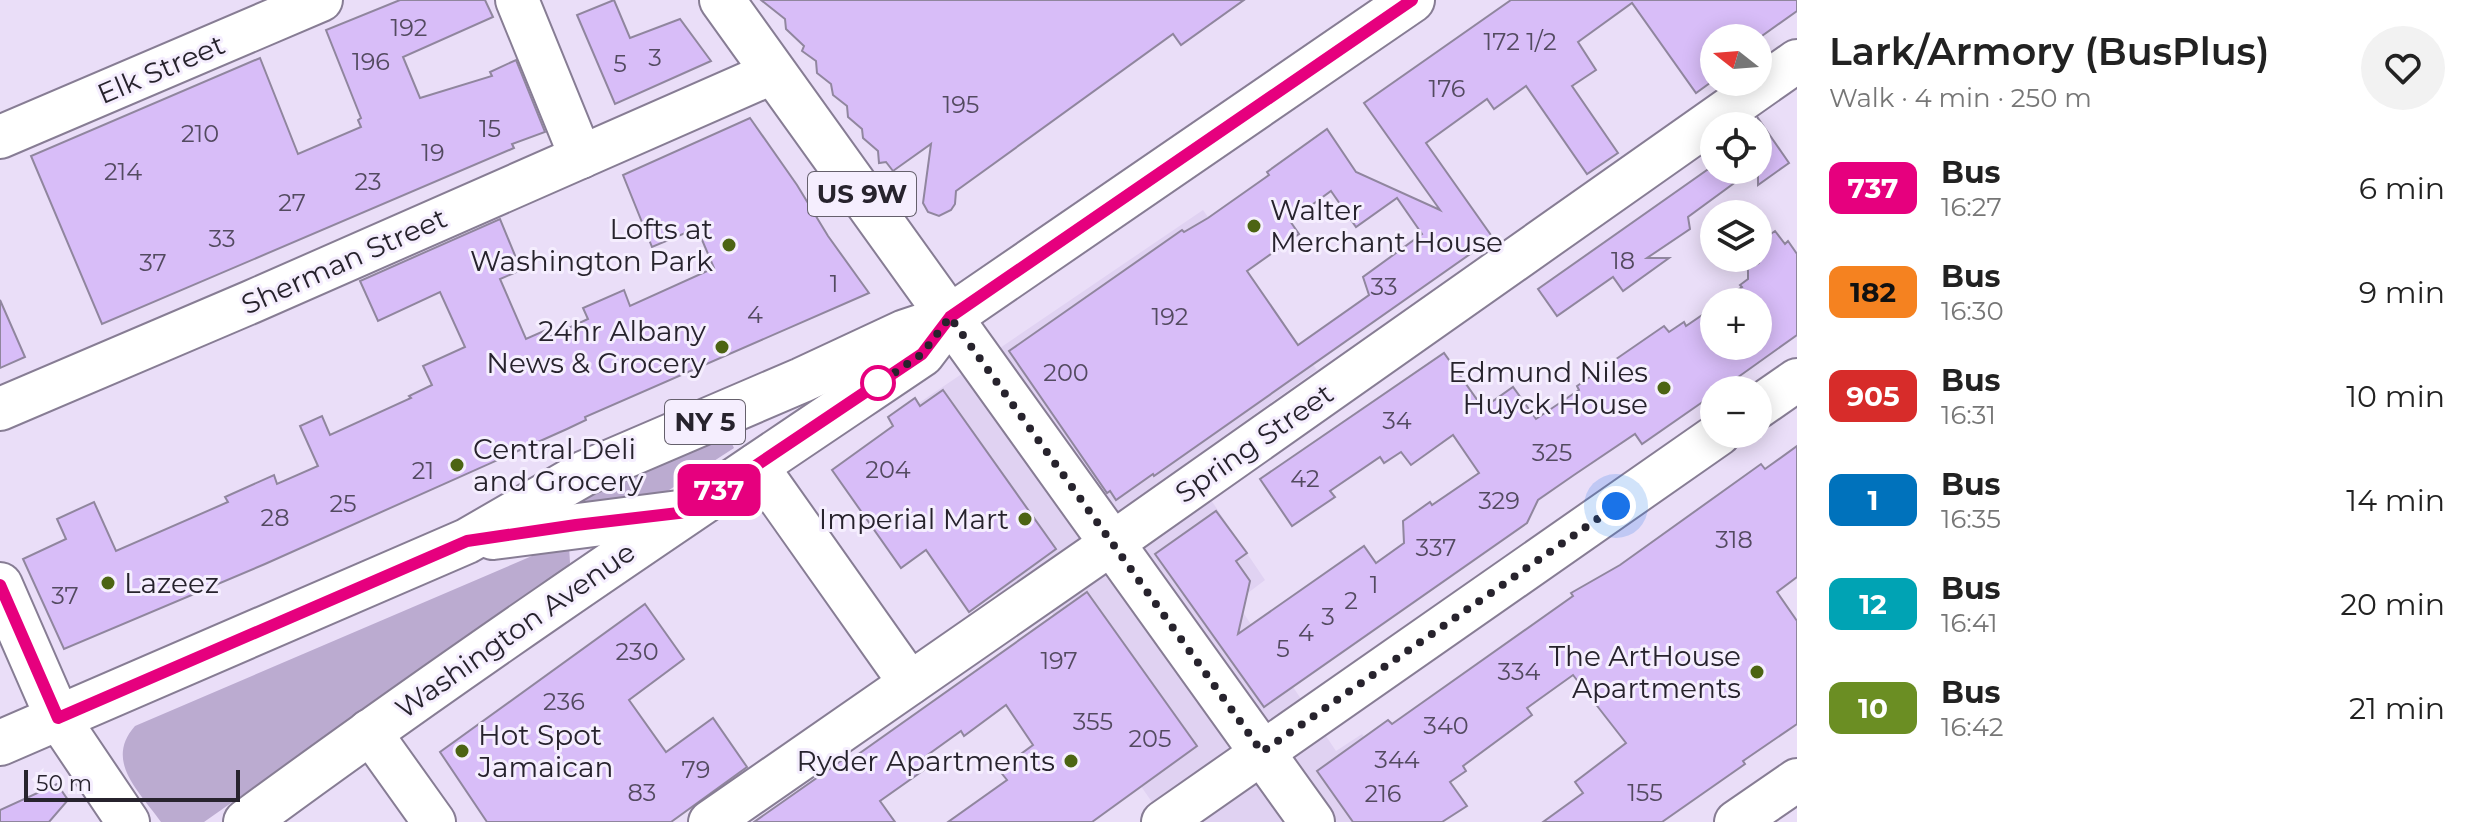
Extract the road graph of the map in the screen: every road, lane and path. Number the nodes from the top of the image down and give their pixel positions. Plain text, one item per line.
1 (321, 0) edge
2 (517, 0) edge
3 (722, 0) edge
4 (1412, 0) edge
5 (1797, 61) edge
6 (774, 72) junction
7 (0, 137) edge
8 (581, 157) junction
9 (950, 317) junction
10 (1797, 380) edge
11 (1772, 397) edge
12 (0, 409) edge
13 (1700, 447) edge
14 (756, 465) junction
15 (687, 512) junction
16 (467, 541) junction
17 (1112, 543) junction
18 (0, 585) edge
19 (902, 671) junction
20 (58, 718) junction
21 (369, 731) junction
22 (0, 743) edge
23 (1262, 752) junction
24 (1797, 780) edge
25 (128, 822) edge
26 (246, 822) edge
27 (434, 822) edge
28 (710, 822) edge
29 (1163, 822) edge
30 (1312, 822) edge
31 (1736, 822) edge

1 - 7 street, Elk Street
2 - 8 street
3 - 6 main road, US 9W
4 - 9 main road, Washington Avenue / NY 5
5 - 17 street, Spring Street
6 - 8 street, Sherman Street
6 - 9 main road, US 9W
8 - 12 street, Sherman Street
9 - 14 main road, Washington Avenue / NY 5
9 - 16 main road, NY 5
9 - 17 main road, US 9W
10 - 11 street
13 - 23 street
14 - 15 main road, Washington Avenue / NY 5
14 - 19 street
15 - 16 main road, NY 5
15 - 21 main road, Washington Avenue
16 - 20 main road, NY 5
17 - 19 street, Spring Street
17 - 23 main road, US 9W
18 - 20 main road
19 - 28 street, Spring Street
20 - 22 main road, NY 5
20 - 25 street
21 - 26 main road, Washington Avenue
21 - 27 street
23 - 29 street
23 - 30 main road, US 9W
24 - 31 street

